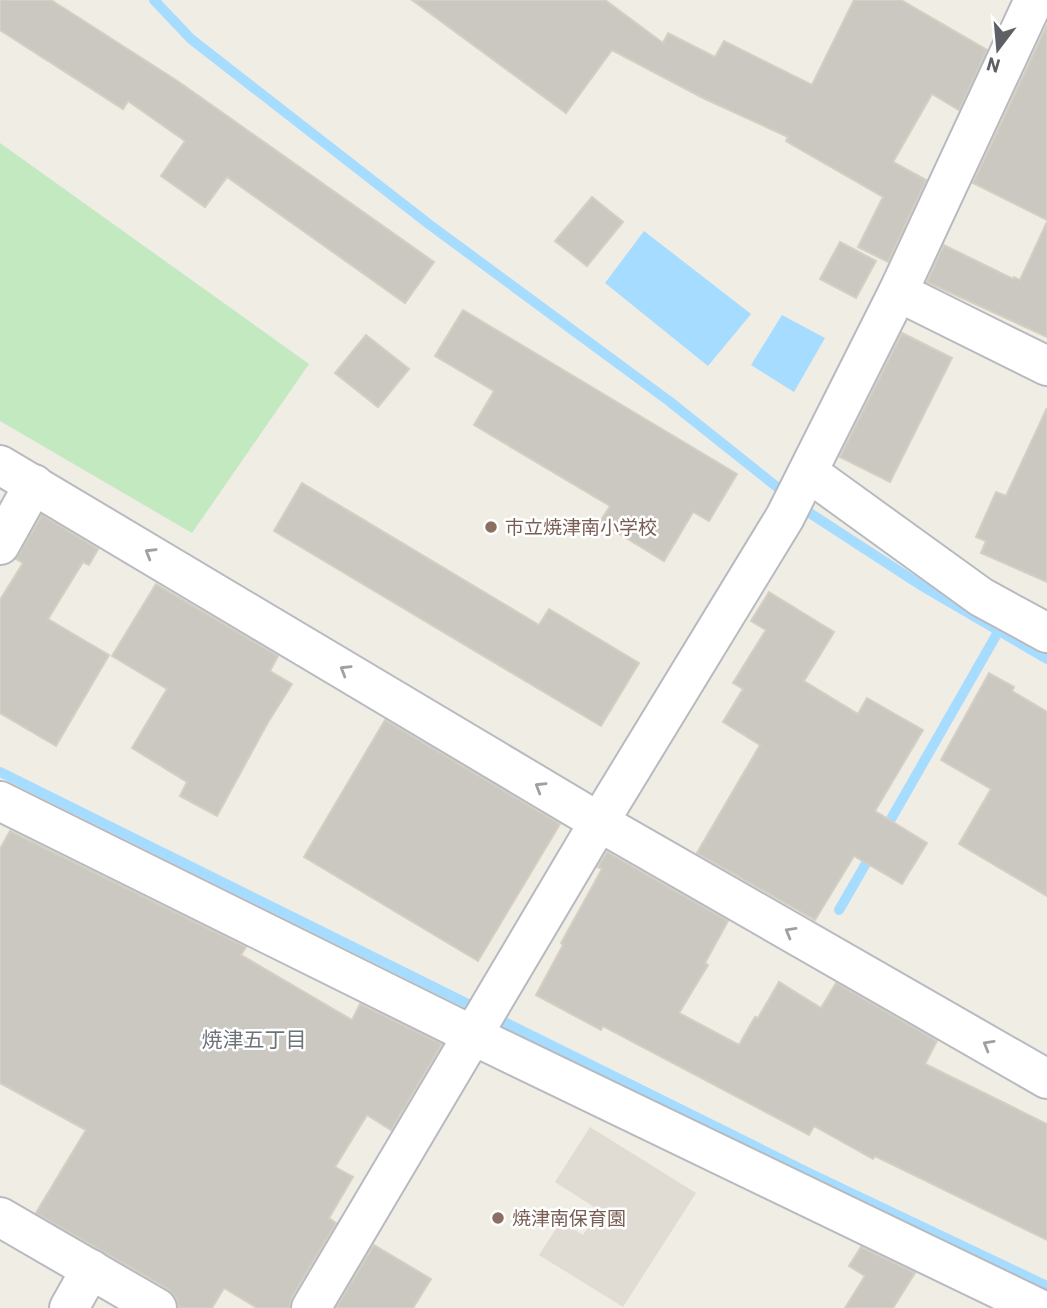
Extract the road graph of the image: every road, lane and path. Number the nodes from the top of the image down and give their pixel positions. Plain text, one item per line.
1 (1036, 12) edge
2 (898, 292) junction
3 (1047, 366) edge
4 (0, 465) edge
5 (808, 472) junction
6 (34, 484) junction
7 (0, 545) edge
8 (1047, 634) edge
9 (0, 801) edge
10 (599, 822) junction
11 (474, 1036) junction
12 (1047, 1079) edge
13 (0, 1217) edge
14 (91, 1269) junction
15 (69, 1308) edge
16 (157, 1308) edge
17 (311, 1308) edge
18 (1038, 1308) edge

1 - 2 street
2 - 3 street
2 - 5 street
4 - 6 street
5 - 8 street
5 - 10 street
6 - 7 street
10 -> 6 street
9 - 11 street
10 - 11 street
12 -> 10 street
11 - 17 street
11 - 18 street
13 - 14 street
14 - 15 street
14 - 16 street

